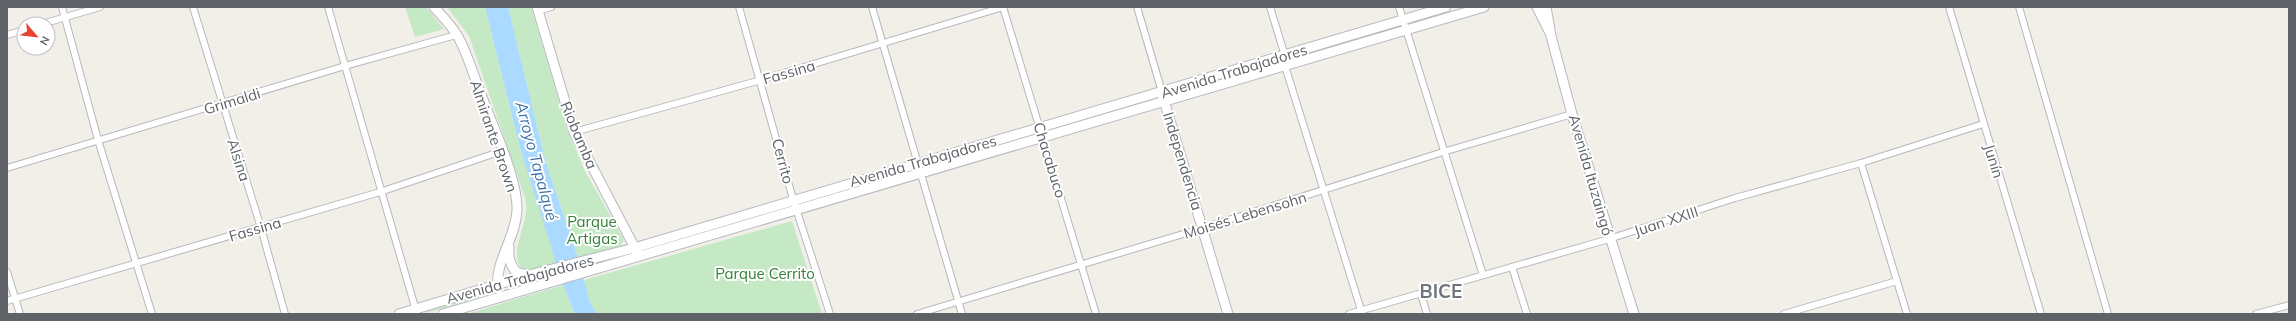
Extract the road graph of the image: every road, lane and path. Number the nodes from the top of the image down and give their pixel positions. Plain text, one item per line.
1 (62, 7) edge
2 (100, 7) edge
3 (193, 7) edge
4 (328, 7) edge
5 (434, 7) edge
6 (551, 7) edge
7 (739, 7) edge
8 (872, 7) edge
9 (1003, 7) edge
10 (1137, 7) edge
11 (1270, 7) edge
12 (1399, 7) edge
13 (1446, 7) edge
14 (1484, 7) edge
15 (1537, 7) edge
16 (1546, 7) edge
17 (1948, 7) edge
18 (2019, 7) edge
19 (537, 9) edge
20 (65, 17) junction
21 (56, 20) edge
22 (1403, 20) junction
23 (1406, 30) junction
24 (456, 35) junction
25 (1551, 36) junction
26 (883, 44) junction
27 (1285, 56) junction
28 (345, 66) junction
29 (1285, 66) junction
30 (761, 80) junction
31 (1162, 92) junction
32 (1165, 102) junction
33 (222, 104) junction
34 (1572, 114) junction
35 (1983, 124) junction
36 (1040, 127) junction
37 (574, 132) junction
38 (1043, 138) junction
39 (98, 140) junction
40 (502, 151) junction
41 (1443, 152) junction
42 (918, 163) junction
43 (1861, 164) junction
44 (7, 168) edge
45 (921, 174) junction
46 (1325, 190) junction
47 (380, 192) junction
48 (793, 199) junction
49 (797, 211) junction
50 (261, 228) junction
51 (1203, 228) junction
52 (1609, 239) junction
53 (509, 244) junction
54 (637, 252) junction
55 (137, 263) junction
56 (1081, 265) junction
57 (1512, 267) junction
58 (7, 272) edge
59 (533, 274) junction
60 (1483, 276) junction
61 (1897, 281) junction
62 (497, 285) junction
63 (1421, 294) junction
64 (15, 298) junction
65 (499, 298) junction
66 (7, 301) edge
67 (958, 302) junction
68 (2289, 304) edge
69 (1361, 310) junction
70 (416, 311) edge
71 (20, 314) edge
72 (152, 314) edge
73 (284, 314) edge
74 (399, 314) edge
75 (443, 314) edge
76 (830, 314) edge
77 (917, 314) edge
78 (962, 314) edge
79 (1096, 314) edge
80 (1228, 314) edge
81 (1349, 314) edge
82 (1427, 314) edge
83 (1527, 314) edge
84 (1634, 314) edge
85 (1784, 314) edge
86 (1907, 314) edge
87 (2041, 314) edge
88 (2108, 314) edge
89 (2256, 314) edge

1 - 20 street
2 - 20 street
3 - 33 street, Alsina
4 - 28 street
5 - 24 main road, Almirante Brown
6 - 19 street
7 - 30 street, Cerrito
8 - 26 street
9 - 26 street, Fassina
9 - 36 street, Chacabuco
10 - 31 street, Independencia
11 - 27 street
12 - 22 street
13 - 22 main road, Avenida Trabajadores
14 - 23 main road, Avenida Trabajadores
15 - 25 main road, Avenida Ituzaingó
16 - 25 main road, Avenida Ituzaingó
17 - 35 street, Junín
18 - 88 street
19 - 37 main road, Riobamba
20 - 21 street
20 - 39 street
22 - 23 street
22 - 27 main road, Avenida Trabajadores
23 - 29 main road, Avenida Trabajadores
23 - 41 street
24 - 28 street, Grimaldi
24 - 40 main road, Almirante Brown
25 - 34 main road, Avenida Ituzaingó
26 - 30 street, Fassina
26 - 42 street
27 - 29 street
27 - 31 main road, Avenida Trabajadores
28 - 33 street, Grimaldi
28 - 47 street
29 - 32 main road, Avenida Trabajadores
29 - 46 street
30 - 37 street, Fassina
30 - 48 street, Cerrito
31 - 32 main road, Independencia
31 - 36 main road, Avenida Trabajadores
32 - 38 main road, Avenida Trabajadores
32 - 51 main road, Independencia
33 - 39 street, Grimaldi
33 - 50 street, Alsina
34 - 41 street, Moisés Lebensohn
34 - 52 main road, Avenida Ituzaingó
35 - 43 street, Juan XXIII
35 - 87 street, Junín
36 - 38 street, Chacabuco
36 - 42 main road, Avenida Trabajadores
37 - 54 main road, Riobamba
38 - 45 main road, Avenida Trabajadores
38 - 56 street, Chacabuco
39 - 44 street, Grimaldi
39 - 55 street
40 - 47 street, Fassina
40 - 53 main road, Almirante Brown
41 - 46 street, Moisés Lebensohn
41 - 60 street
42 - 45 street
42 - 48 main road, Avenida Trabajadores
43 - 52 street, Juan XXIII
43 - 61 street
45 - 49 main road, Avenida Trabajadores
45 - 67 street
46 - 51 street, Moisés Lebensohn
46 - 69 street
47 - 50 street, Fassina
47 - 70 street
48 - 49 street, Cerrito
48 - 54 main road, Avenida Trabajadores
49 - 54 main road, Avenida Trabajadores
49 - 76 street, Cerrito
50 - 55 street, Fassina
50 - 73 street, Alsina
51 - 56 street, Moisés Lebensohn
51 - 80 main road, Independencia
52 - 57 street, Juan XXIII
52 - 84 main road, Avenida Ituzaingó
53 - 59 main road
53 - 62 main road, Almirante Brown
54 - 59 main road, Avenida Trabajadores
54 - 65 main road, Avenida Trabajadores
55 - 64 street, Fassina
55 - 72 street
56 - 67 street, Moisés Lebensohn
56 - 79 street, Chacabuco
57 - 60 street, Juan XXIII
57 - 83 street
58 - 64 street
59 - 62 main road, Avenida Trabajadores
60 - 63 street, Juan XXIII
61 - 85 street
61 - 86 street
62 - 65 main road, Almirante Brown
62 - 70 main road, Avenida Trabajadores
63 - 69 street, Juan XXIII
63 - 82 street
64 - 66 street, Fassina
64 - 71 street
65 - 75 main road, Avenida Trabajadores
67 - 77 street, Moisés Lebensohn
67 - 78 street
68 - 89 street
69 - 81 street, Juan XXIII
70 - 74 main road, Avenida Trabajadores

